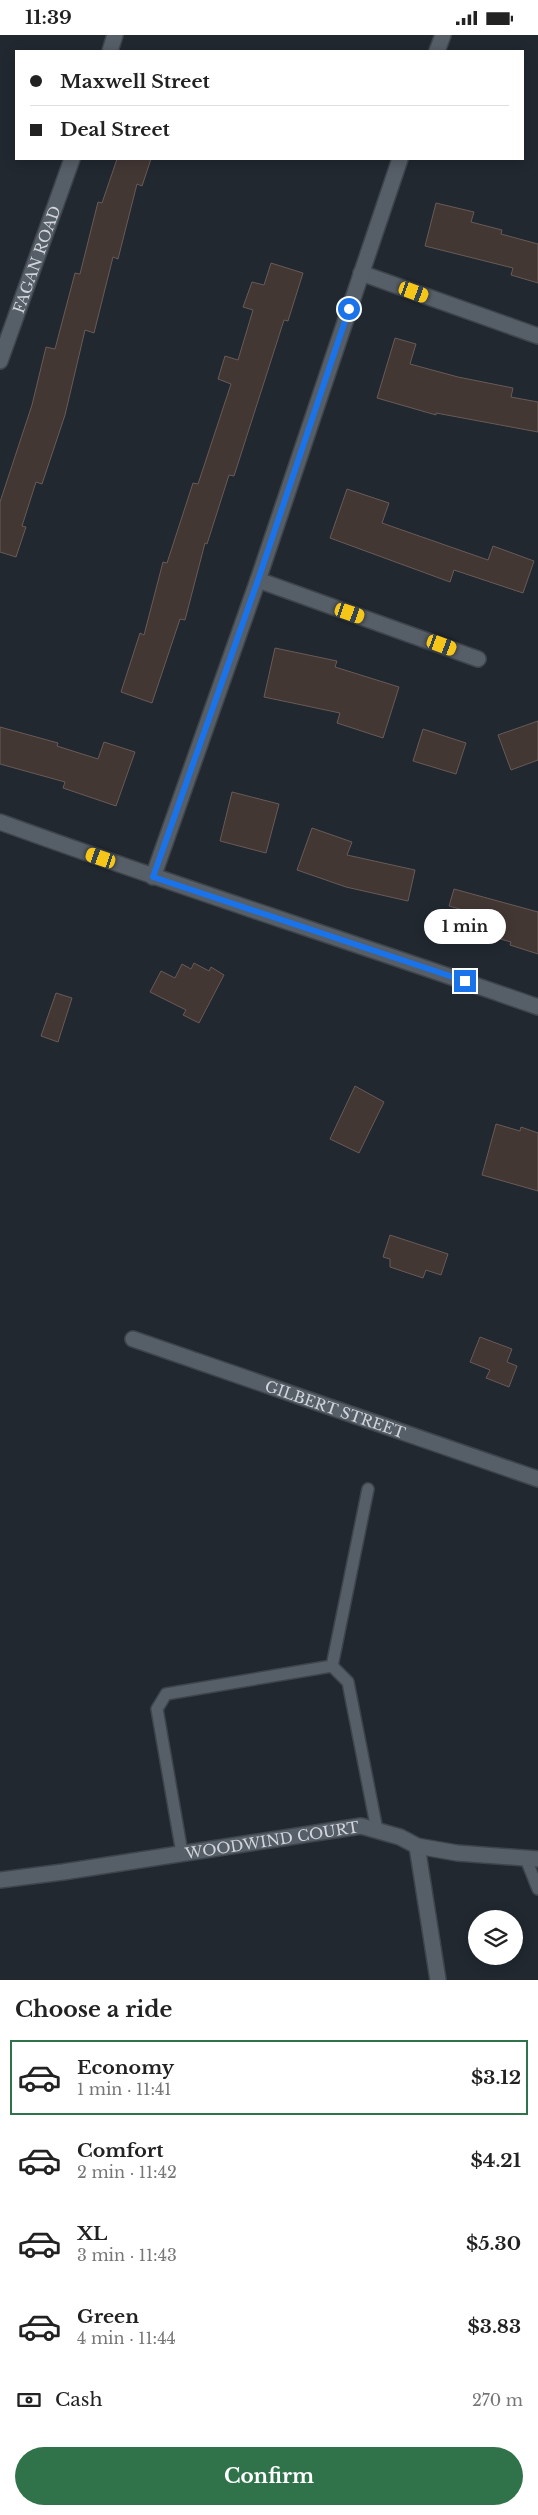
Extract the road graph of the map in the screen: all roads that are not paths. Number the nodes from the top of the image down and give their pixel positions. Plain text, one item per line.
1 (115, 35) edge
2 (443, 35) edge
3 (110, 50) edge
4 (437, 50) edge
5 (72, 160) edge
6 (400, 160) edge
7 (361, 273) junction
8 (538, 336) edge
9 (0, 361) edge
10 (258, 580) junction
11 (478, 659) dead end
12 (0, 822) edge
13 (153, 877) junction
14 (538, 1007) edge
15 (133, 1339) dead end
16 (538, 1479) edge
17 (368, 1489) dead end
18 (332, 1666) junction
19 (377, 1830) junction
20 (417, 1847) junction
21 (182, 1853) junction
22 (532, 1859) edge
23 (0, 1880) edge
24 (538, 1889) edge
25 (438, 1980) edge

1 - 3 street
2 - 4 street
5 - 9 street, FAGAN ROAD
6 - 7 street
7 - 8 street
7 - 10 street
10 - 11 street
10 - 13 street
12 - 13 street
13 - 14 street
15 - 16 street, GILBERT STREET
17 - 18 lane
18 - 19 lane
18 - 21 lane
19 - 20 street, WOODWIND COURT
19 - 21 street, WOODWIND COURT
20 - 22 street, WOODWIND COURT
20 - 25 street
21 - 23 street, WOODWIND COURT
22 - 24 lane

